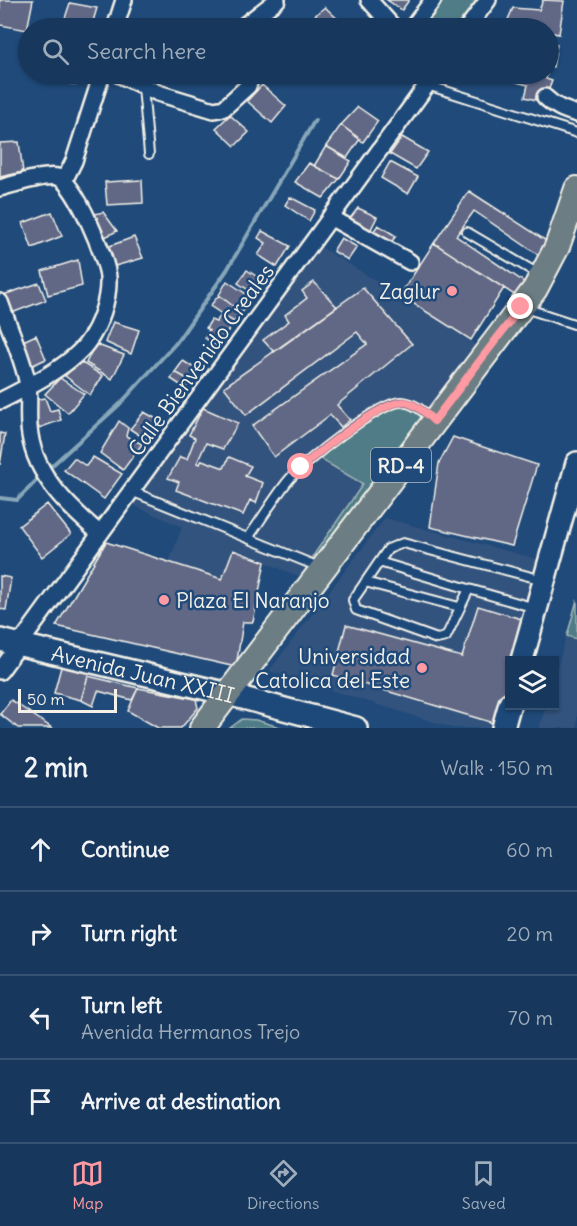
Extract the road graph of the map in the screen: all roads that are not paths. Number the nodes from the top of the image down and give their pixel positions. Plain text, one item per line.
1 (124, 0) edge
2 (277, 0) edge
3 (369, 0) edge
4 (433, 0) edge
5 (488, 0) edge
6 (118, 18) edge
7 (254, 18) edge
8 (385, 18) edge
9 (420, 18) edge
10 (474, 18) edge
11 (99, 84) edge
12 (139, 84) edge
13 (249, 84) edge
14 (426, 84) edge
15 (452, 84) edge
16 (143, 86) junction
17 (545, 97) dead end
18 (577, 114) edge
19 (577, 133) edge
20 (149, 154) dead end
21 (64, 181) junction
22 (0, 188) edge
23 (577, 189) edge
24 (330, 217) junction
25 (467, 232) dead end
26 (410, 262) dead end
27 (542, 276) junction
28 (0, 302) edge
29 (521, 307) junction
30 (577, 325) edge
31 (28, 387) junction
32 (0, 401) edge
33 (434, 421) junction
34 (577, 463) edge
35 (131, 491) junction
36 (100, 534) junction
37 (248, 538) junction
38 (379, 562) junction
39 (323, 569) junction
40 (544, 580) junction
41 (365, 582) junction
42 (469, 589) junction
43 (459, 607) junction
44 (536, 608) junction
45 (10, 642) edge
46 (523, 656) edge
47 (0, 670) edge
48 (228, 693) junction
49 (508, 710) edge
50 (201, 728) edge
51 (356, 728) edge
52 (503, 728) edge

1 - 6 street
2 - 7 street
3 - 8 street
4 - 9 street
5 - 10 street
11 - 21 street
12 - 16 street
13 - 16 street
14 - 24 street, Calle Bienvenido Creales
15 - 19 lane
16 - 20 lane
17 - 18 street
21 - 22 street
21 - 31 street
23 - 27 main road, RD-4
24 - 26 street
24 - 35 street, Calle Bienvenido Creales
25 - 27 lane
27 - 29 main road, RD-4
28 - 31 street
29 - 30 lane
29 - 33 main road, RD-4
31 - 32 street
31 - 36 street
33 - 37 lane
33 - 39 main road, RD-4
34 - 40 main road
35 - 36 street, Calle Bienvenido Creales
35 - 37 lane
36 - 45 street, Calle Bienvenido Creales
37 - 39 lane
38 - 40 lane
38 - 41 lane
38 - 42 lane
39 - 48 main road, RD-4
40 - 44 main road
41 - 43 lane
41 - 43 lane
42 - 43 lane
42 - 44 lane
44 - 46 main road
45 - 47 street, Calle Bienvenido Creales
45 - 48 main road, Avenida Juan XXIII
48 - 50 main road, RD-4
48 - 51 main road, Avenida Juan XXIII
49 - 52 main road

